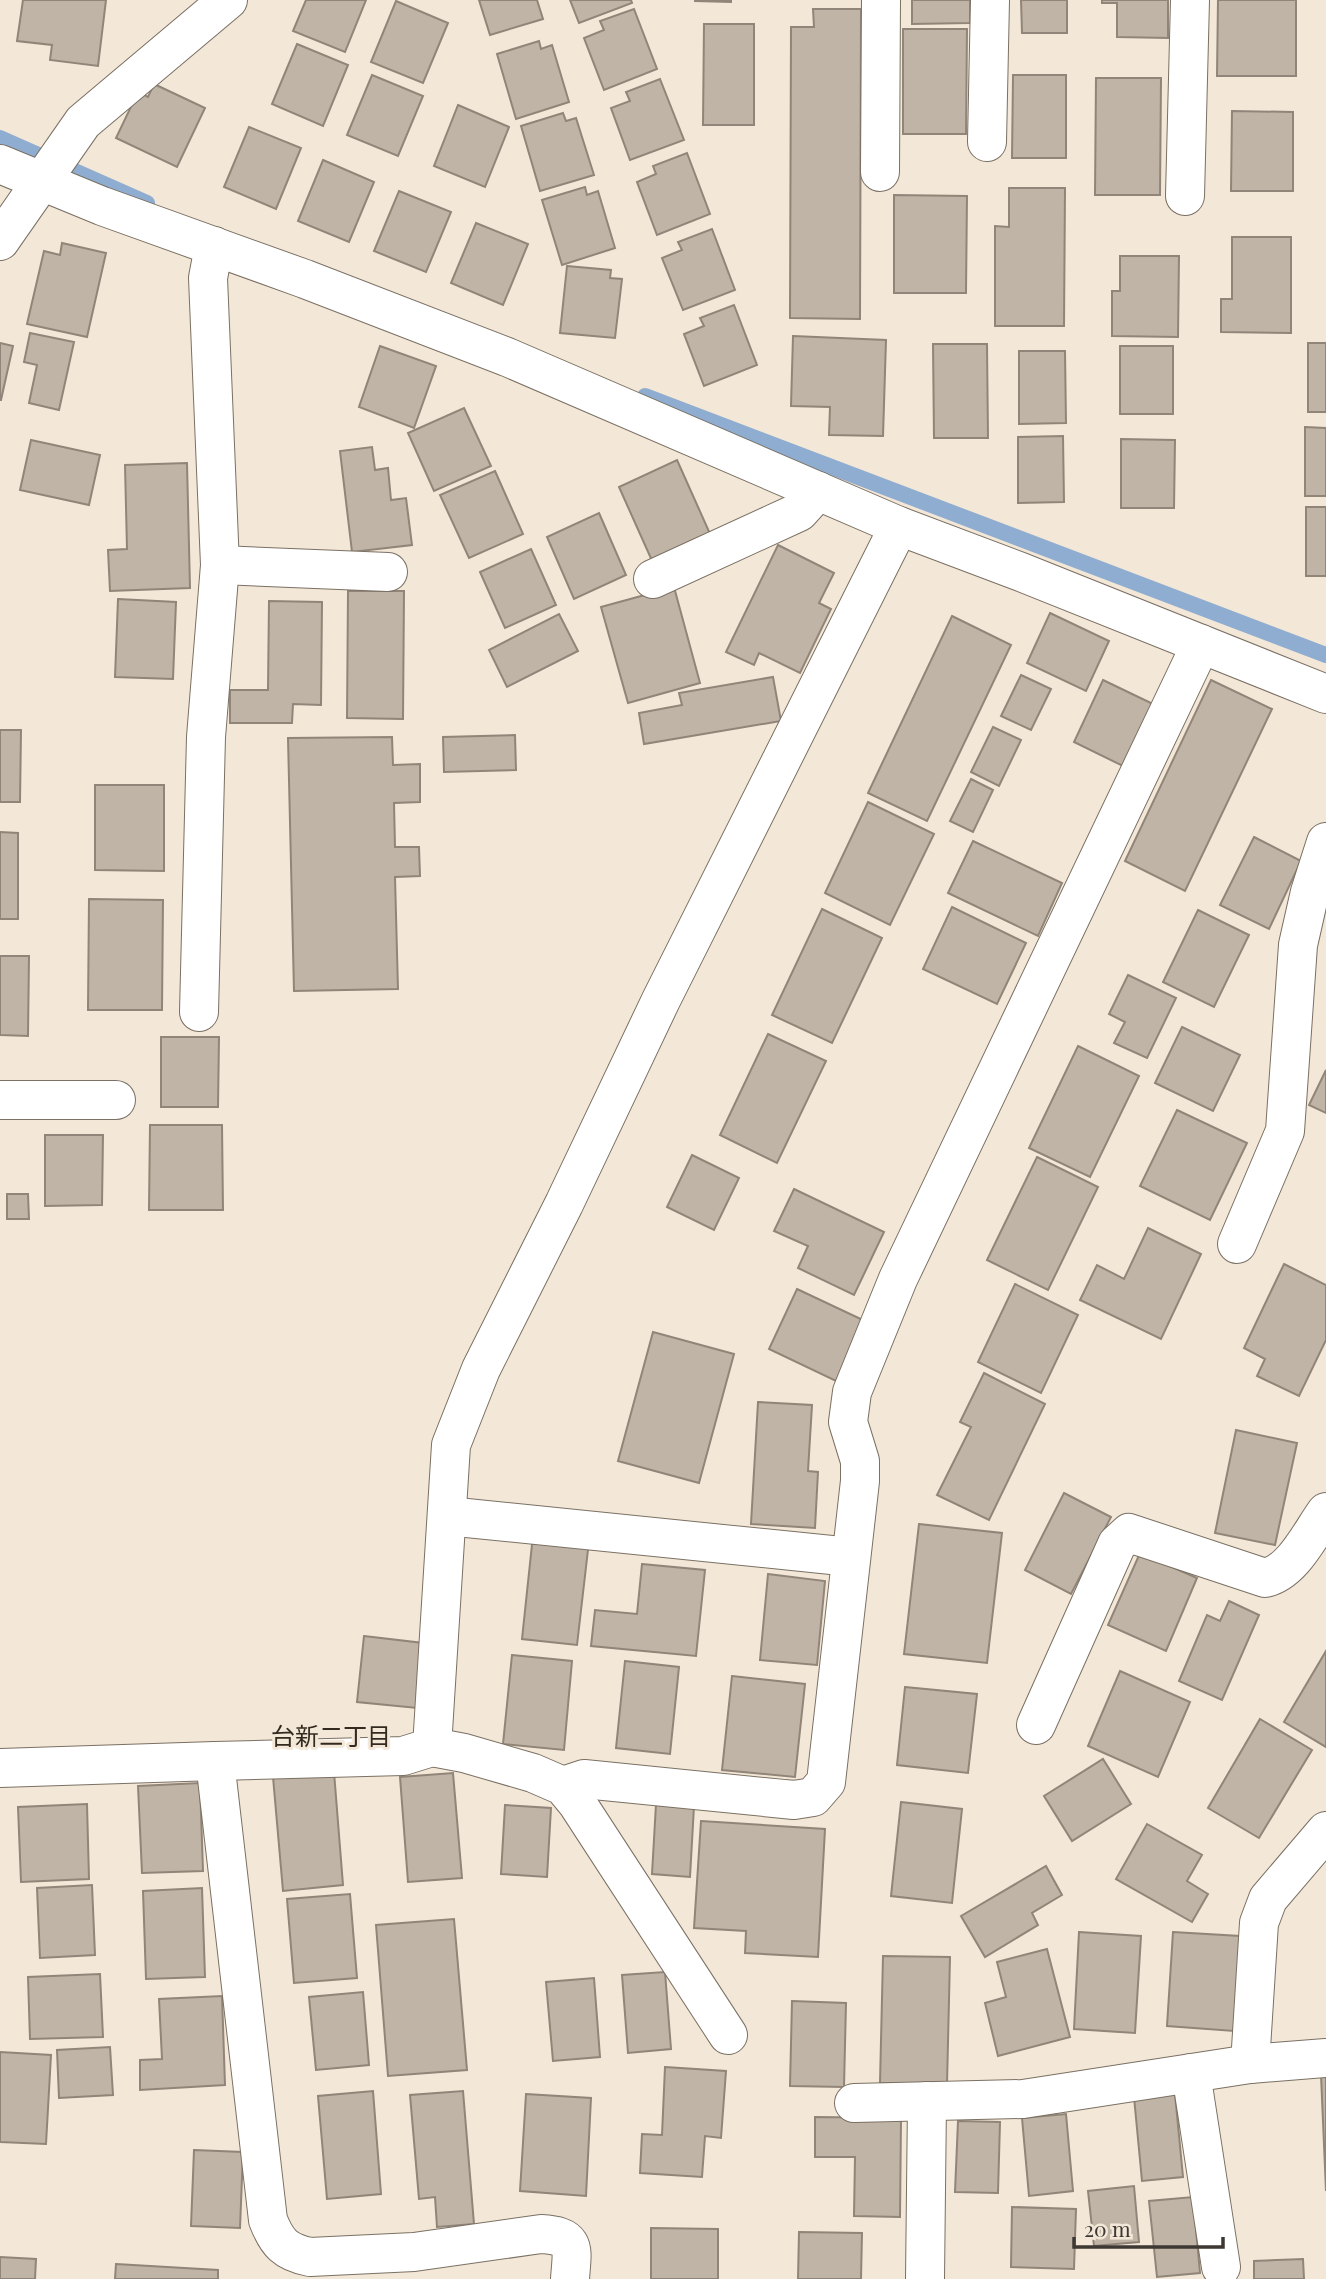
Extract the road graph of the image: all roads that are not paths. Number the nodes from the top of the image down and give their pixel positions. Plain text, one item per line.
1 (228, 0) edge
2 (881, 0) edge
3 (990, 0) edge
4 (1190, 0) edge
5 (987, 142) dead end
6 (0, 164) edge
7 (880, 172) dead end
8 (41, 182) junction
9 (1185, 196) dead end
10 (0, 241) edge
11 (214, 246) junction
12 (818, 491) junction
13 (899, 526) junction
14 (220, 565) junction
15 (388, 572) dead end
16 (653, 579) dead end
17 (1201, 644) junction
18 (1326, 694) edge
19 (1326, 842) edge
20 (199, 1012) dead end
21 (0, 1100) edge
22 (116, 1100) dead end
23 (1237, 1244) dead end
24 (1326, 1512) edge
25 (447, 1516) junction
26 (851, 1557) junction
27 (1036, 1725) dead end
28 (432, 1747) junction
29 (215, 1762) junction
30 (0, 1768) edge
31 (563, 1786) junction
32 (1326, 1831) edge
33 (728, 2035) dead end
34 (1326, 2058) edge
35 (1250, 2064) junction
36 (1191, 2073) junction
37 (927, 2101) junction
38 (854, 2102) dead end
39 (1221, 2267) dead end
40 (570, 2279) edge
41 (925, 2279) edge

1 - 8 street
2 - 7 street
3 - 5 street
4 - 9 street
6 - 8 street
8 - 10 street
8 - 11 street
11 - 12 street
11 - 14 street
12 - 13 street
12 - 16 street
13 - 17 street
13 - 25 street
14 - 15 street
14 - 20 street
17 - 18 street
17 - 26 street
19 - 23 street
21 - 22 street
24 - 27 street
25 - 26 street
25 - 28 street
26 - 31 street
28 - 29 street
28 - 31 street
29 - 30 street
29 - 40 street
31 - 33 street
32 - 35 street
34 - 35 street
35 - 36 street
36 - 37 street
36 - 39 street
37 - 38 street
37 - 41 street

